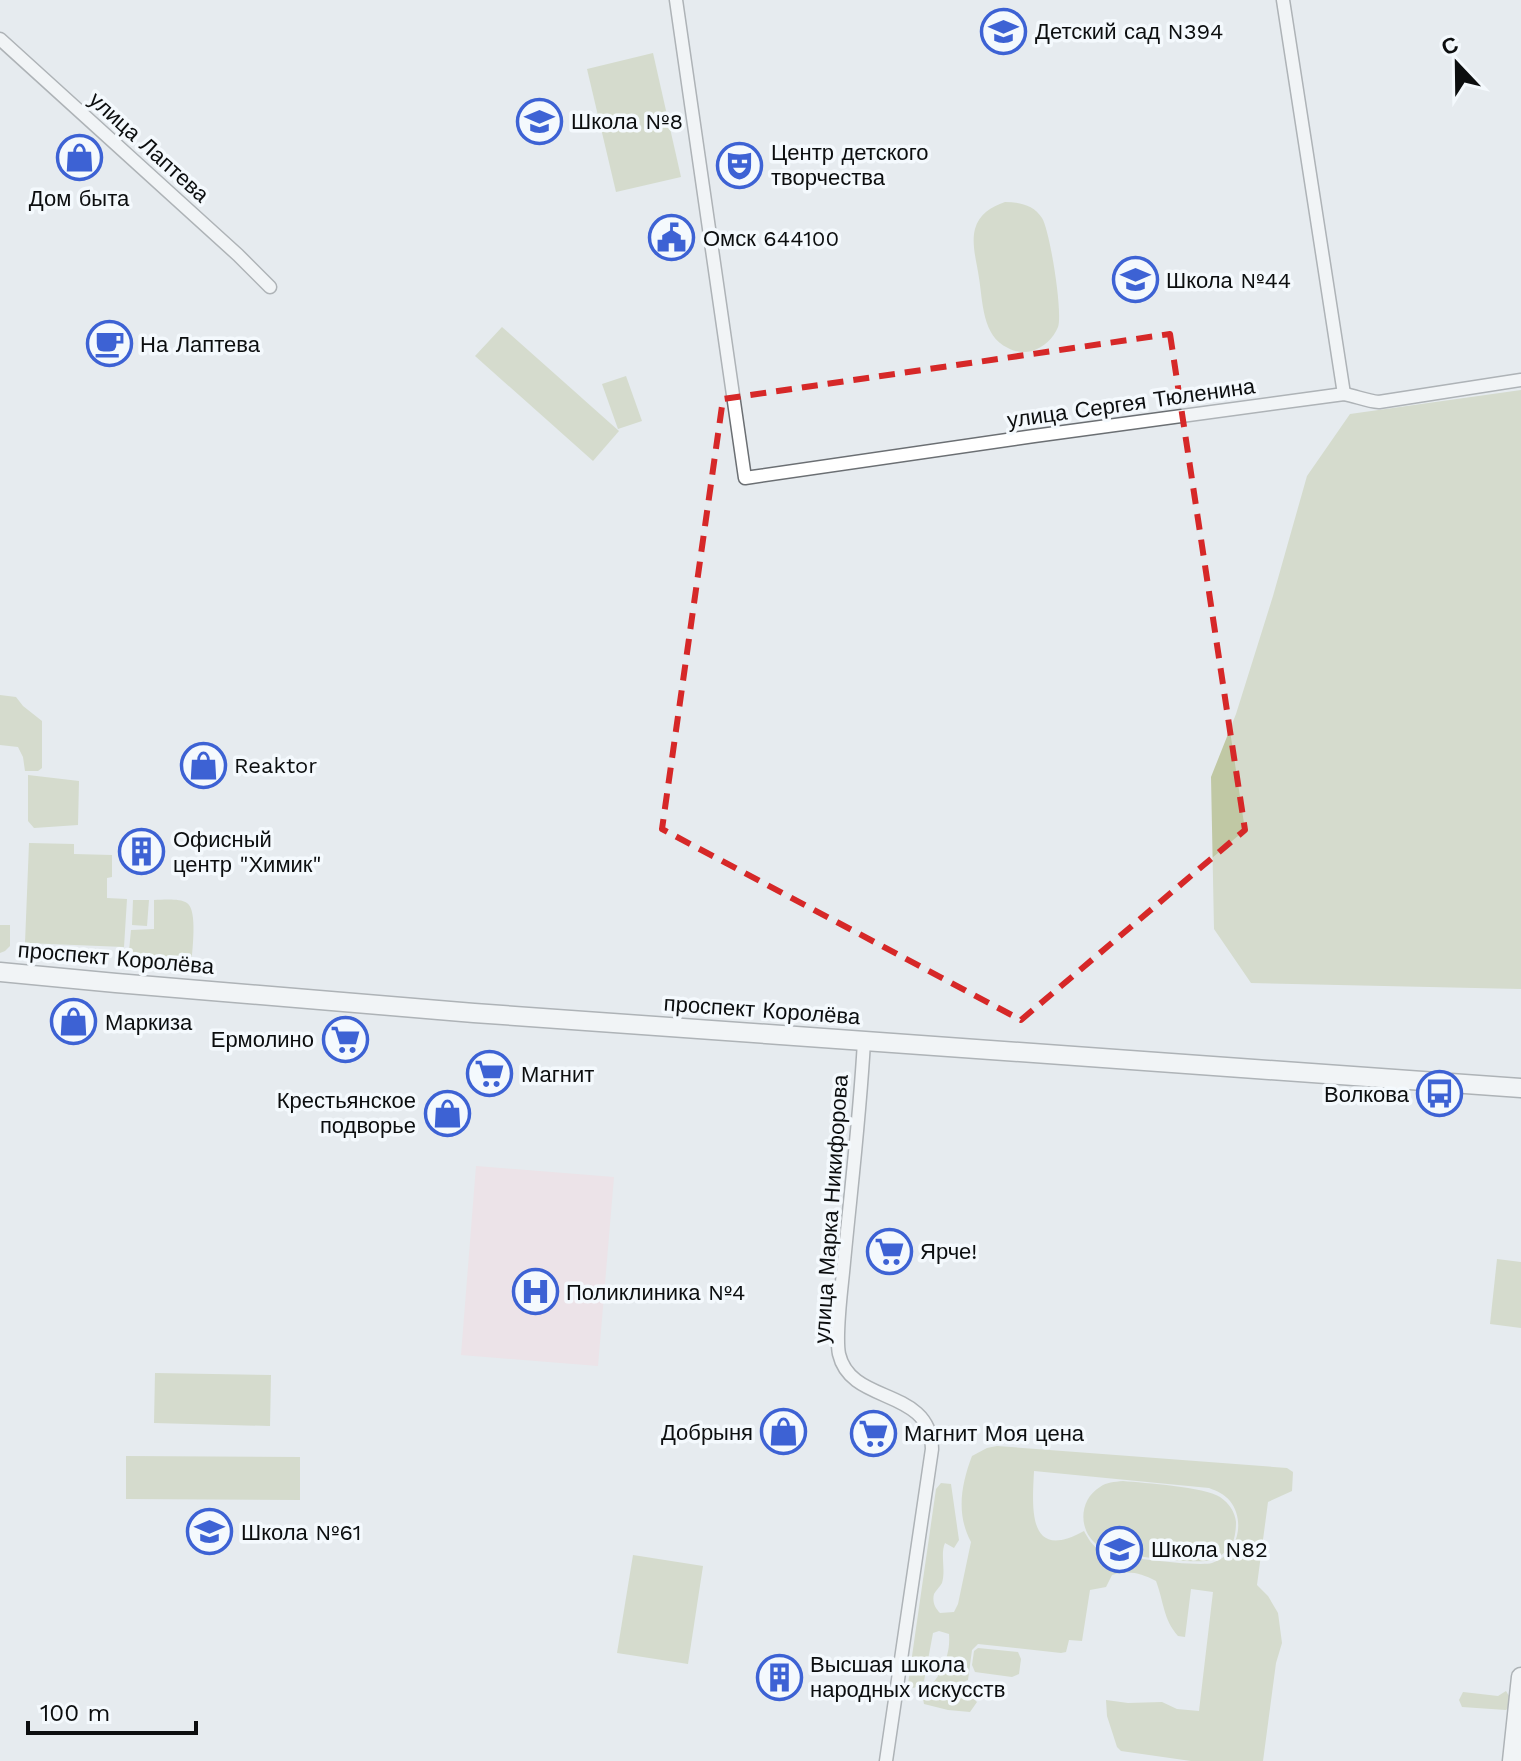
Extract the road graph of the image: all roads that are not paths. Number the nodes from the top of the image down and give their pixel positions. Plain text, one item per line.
1 (676, 0) edge
2 (1283, 0) edge
3 (0, 39) edge
4 (270, 287) dead end
5 (1521, 380) edge
6 (1344, 394) junction
7 (0, 972) edge
8 (864, 1041) junction
9 (1521, 1088) edge
10 (1521, 1677) edge
11 (1518, 1734) edge
12 (886, 1761) edge
13 (1512, 1761) edge

1 - 6 street, улица Сергея Тюленина
2 - 6 street
3 - 4 street, улица Лаптева
5 - 6 street, улица Сергея Тюленина
7 - 8 main road, проспект Королёва
8 - 9 main road, проспект Королёва
8 - 12 street, улица Марка Никифорова
10 - 11 main road
11 - 13 main road

